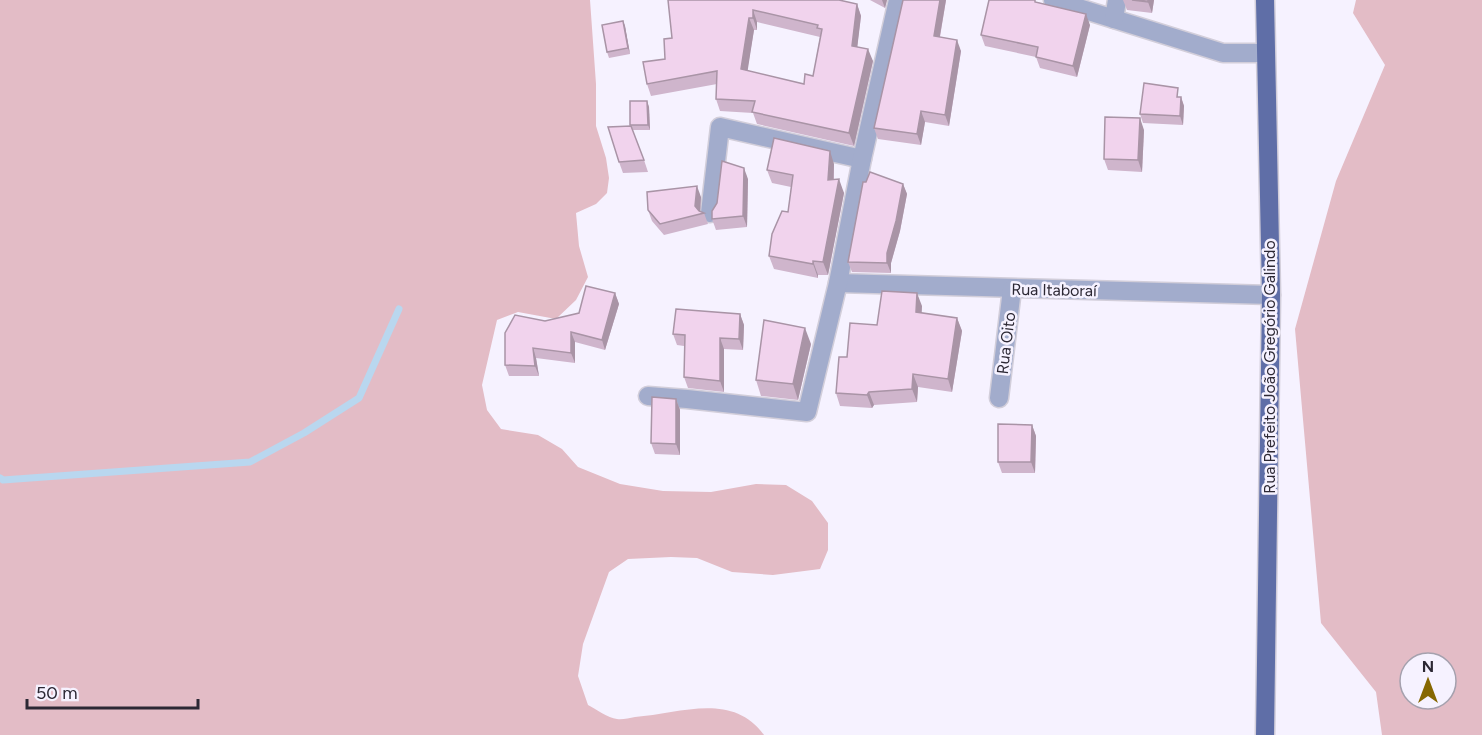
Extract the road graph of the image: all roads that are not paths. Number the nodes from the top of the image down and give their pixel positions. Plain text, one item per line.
1 (898, 0) edge
2 (1053, 0) edge
3 (1117, 0) edge
4 (1265, 0) edge
5 (1114, 19) junction
6 (1265, 53) junction
7 (862, 159) junction
8 (710, 213) edge
9 (838, 283) junction
10 (1012, 289) junction
11 (1271, 295) junction
12 (648, 396) dead end
13 (999, 398) dead end
14 (1265, 735) edge

1 - 7 street
2 - 5 street
3 - 5 street
4 - 6 main road, Rua Prefeito João Gregório Galindo
5 - 6 street
6 - 11 main road, Rua Prefeito João Gregório Galindo
7 - 8 street
7 - 9 street
9 - 10 street, Rua Itaboraí
9 - 12 street
10 - 11 street, Rua Itaboraí
10 - 13 street, Rua Oito
11 - 14 main road, Rua Prefeito João Gregório Galindo

